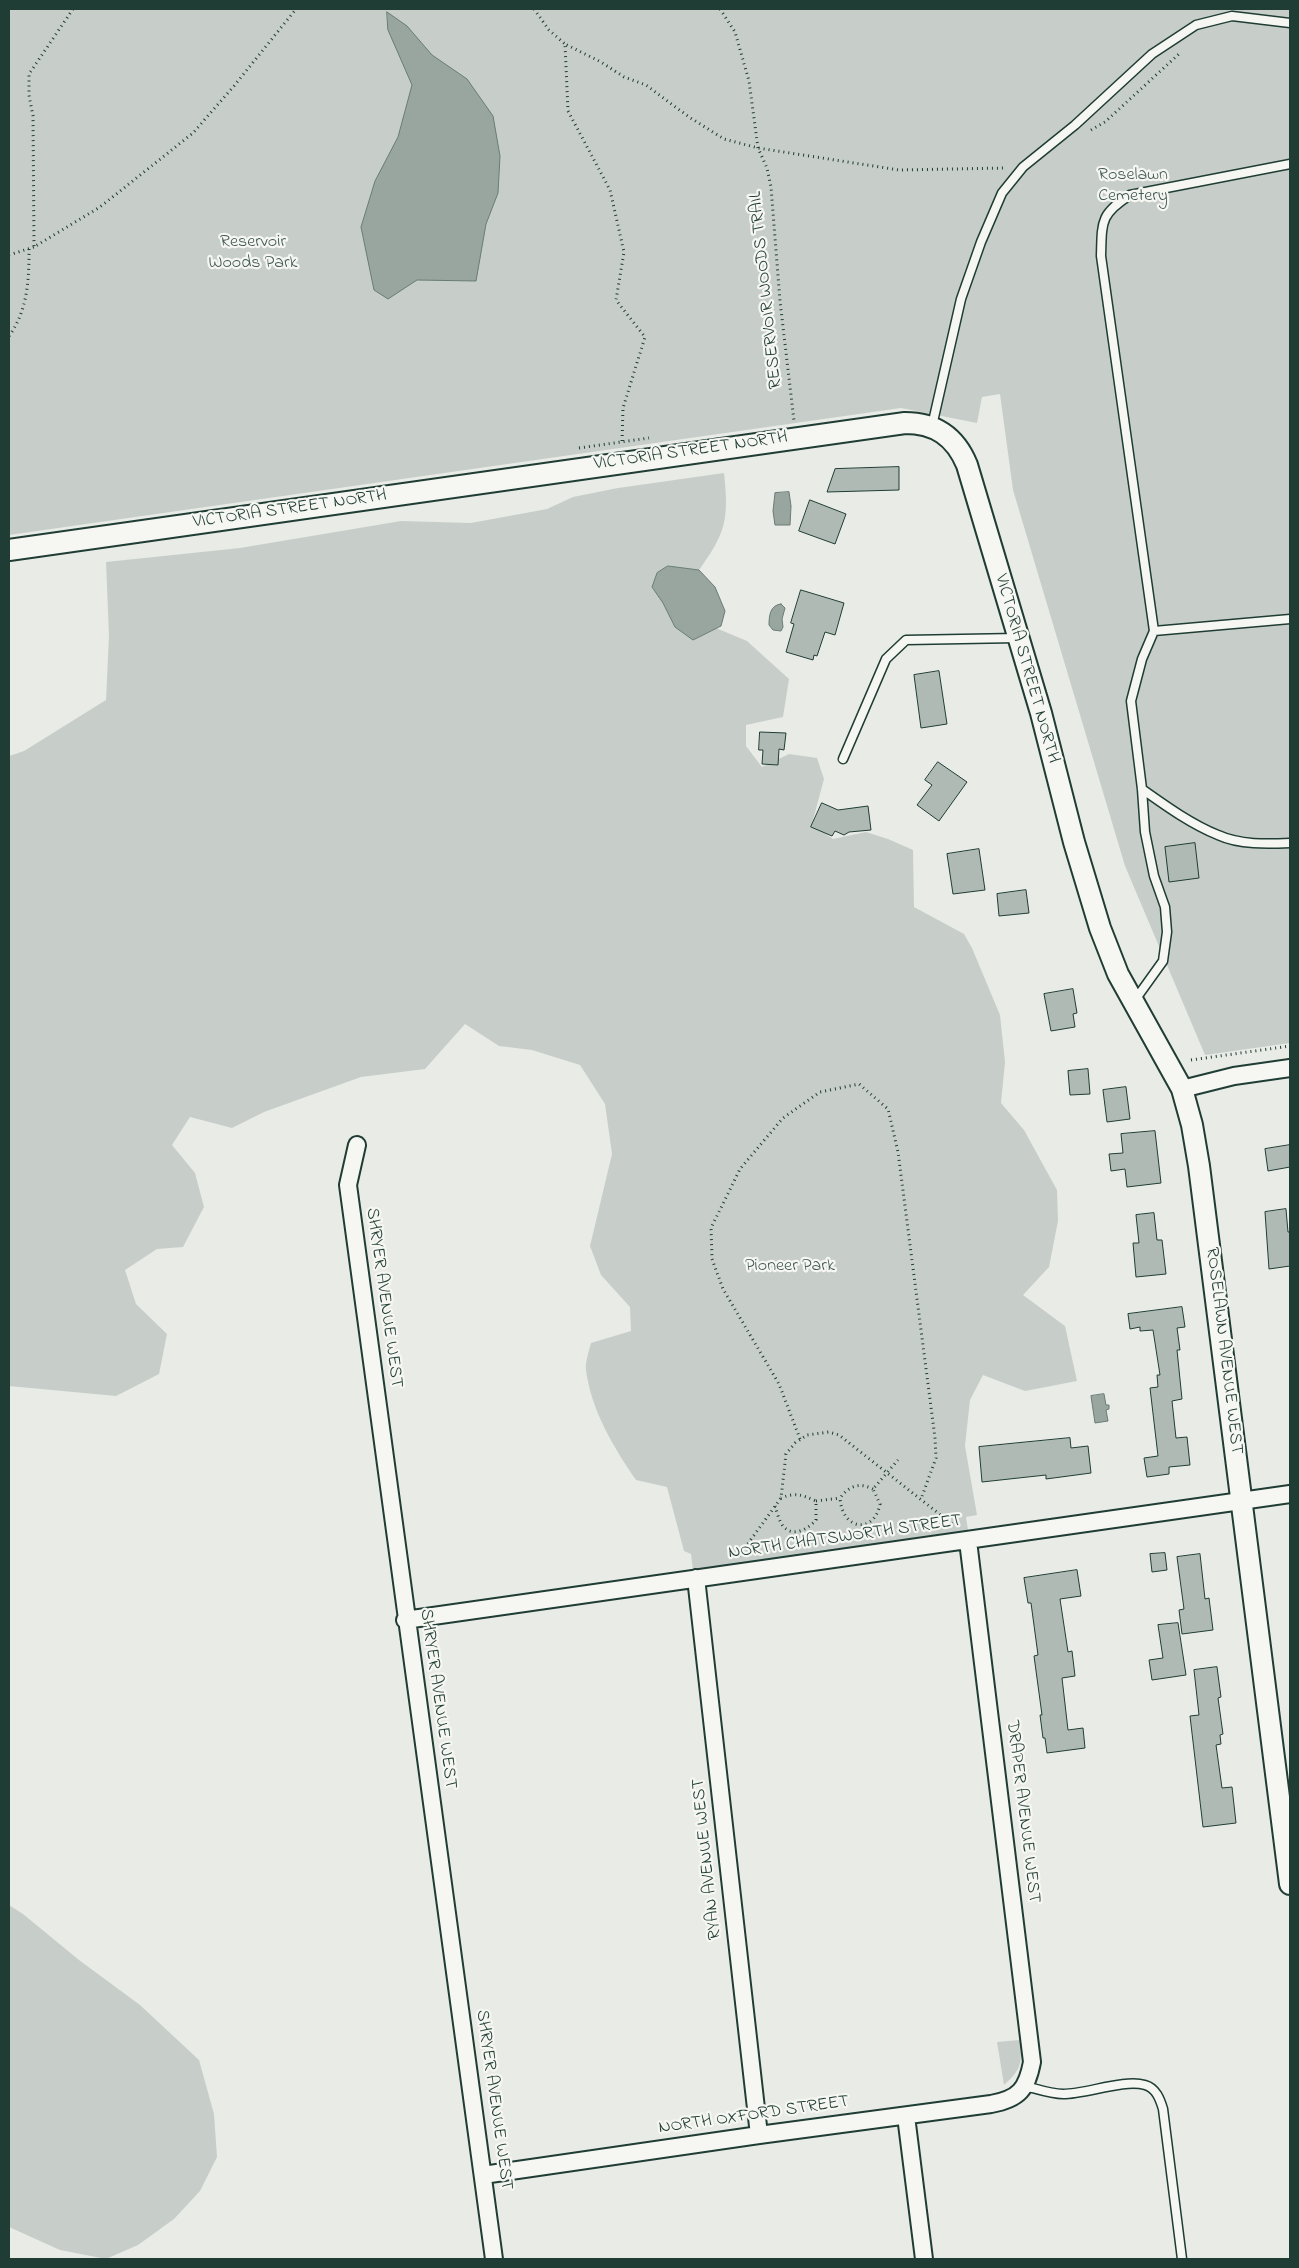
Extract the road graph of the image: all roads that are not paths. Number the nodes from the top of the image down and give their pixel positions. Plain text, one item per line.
1 (1290, 23) edge
2 (1290, 164) edge
3 (932, 426) junction
4 (9, 550) edge
5 (1290, 619) edge
6 (1154, 631) junction
7 (1019, 638) junction
8 (843, 759) dead end
9 (1142, 789) junction
10 (1074, 842) joint
11 (1290, 844) edge
12 (1134, 1002) junction
13 (1290, 1068) edge
14 (1182, 1089) junction
15 (357, 1145) dead end
16 (1290, 1494) edge
17 (1242, 1502) junction
18 (964, 1542) junction
19 (696, 1578) junction
20 (405, 1620) junction
21 (1283, 1774) edge
22 (1290, 1884) edge
23 (1025, 2086) junction
24 (906, 2116) junction
25 (759, 2135) junction
26 (483, 2175) junction
27 (494, 2259) edge
28 (924, 2259) edge
29 (1182, 2259) edge

1 - 3 lane
2 - 6 lane
3 - 4 street, VICTORIA STREET NORTH
3 - 7 street, VICTORIA STREET NORTH
5 - 6 lane
6 - 9 lane
7 - 8 lane
7 - 10 street, VICTORIA STREET NORTH
9 - 11 lane
9 - 12 lane
10 - 12 street, ROSELAWN AVENUE WEST
12 - 14 street, ROSELAWN AVENUE WEST
13 - 14 street
14 - 17 street, ROSELAWN AVENUE WEST
15 - 20 street, SHRYER AVENUE WEST
16 - 17 street, NORTH CHATSWORTH STREET
17 - 18 street, NORTH CHATSWORTH STREET
17 - 21 street, ROSELAWN AVENUE WEST
18 - 19 street, NORTH CHATSWORTH STREET
18 - 23 street, DRAPER AVENUE WEST
19 - 20 street, NORTH CHATSWORTH STREET
19 - 25 street, RYAN AVENUE WEST
20 - 26 street, SHRYER AVENUE WEST
21 - 22 street, ROSELAWN AVENUE WEST
23 - 24 street, NORTH OXFORD STREET
23 - 29 lane
24 - 25 street, NORTH OXFORD STREET
24 - 28 street
25 - 26 street, NORTH OXFORD STREET
26 - 27 street, SHRYER AVENUE WEST

